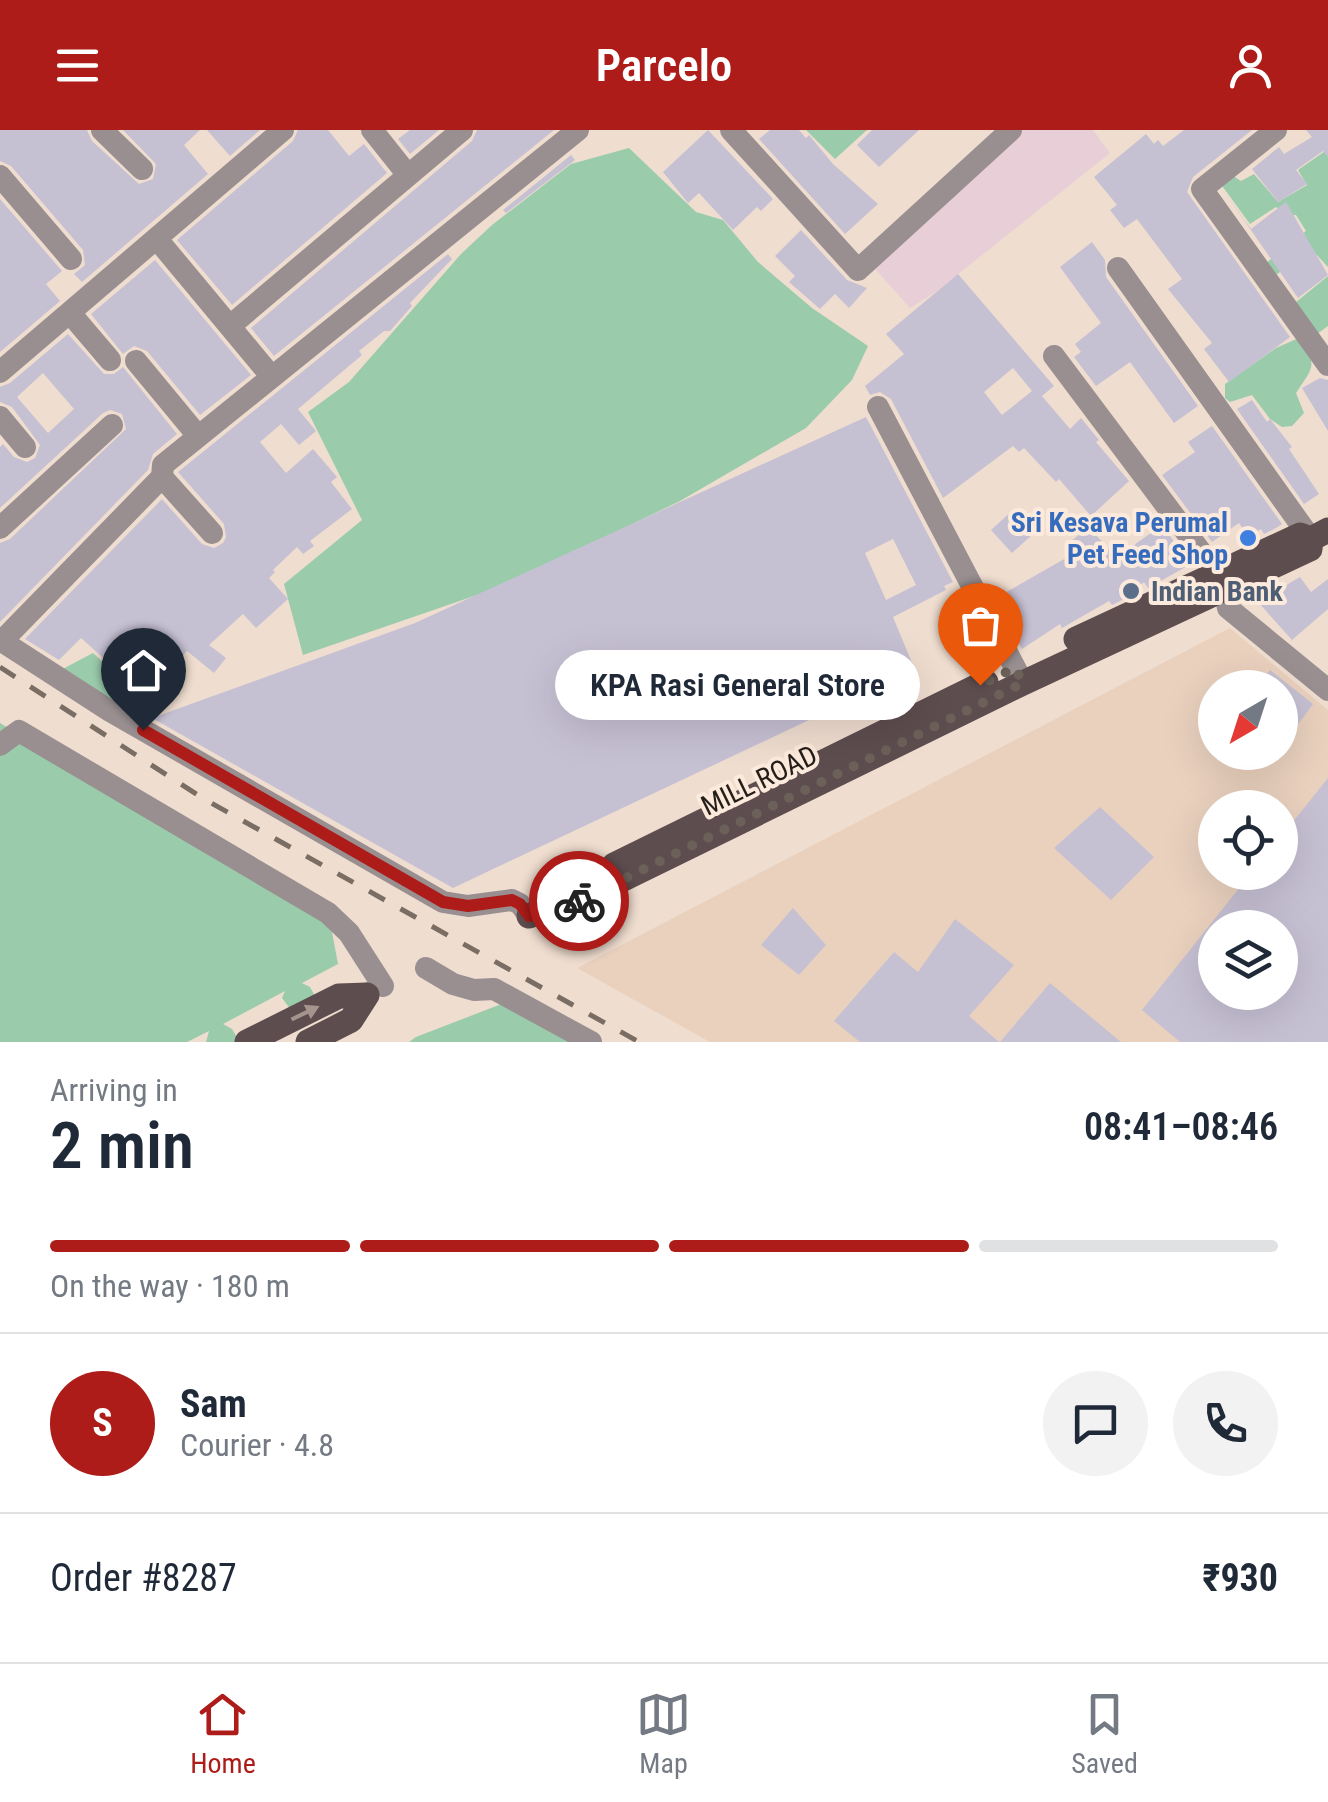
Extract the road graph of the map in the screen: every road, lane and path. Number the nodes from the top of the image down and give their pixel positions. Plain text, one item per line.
1 (102, 130) edge
2 (283, 130) edge
3 (372, 130) edge
4 (462, 130) edge
5 (578, 130) edge
6 (731, 130) edge
7 (1276, 130) edge
8 (1002, 133) edge
9 (142, 169) dead end
10 (407, 174) junction
11 (0, 176) edge
12 (157, 238) junction
13 (72, 259) dead end
14 (1118, 268) dead end
15 (70, 313) junction
16 (230, 326) junction
17 (1054, 356) dead end
18 (110, 360) dead end
19 (136, 361) dead end
20 (1328, 364) edge
21 (0, 372) edge
22 (271, 376) junction
23 (878, 408) dead end
24 (0, 417) edge
25 (112, 424) dead end
26 (198, 436) junction
27 (24, 447) dead end
28 (162, 476) junction
29 (0, 528) edge
30 (212, 532) dead end
31 (1319, 535) edge
32 (1220, 580) junction
33 (1, 640) edge
34 (1019, 676) junction
35 (1328, 690) edge
36 (0, 745) edge
37 (539, 912) joint
38 (426, 968) dead end
39 (383, 986) dead end
40 (247, 1042) edge
41 (308, 1042) edge
42 (592, 1042) edge

1 - 9 street
2 - 12 street
3 - 10 street
4 - 10 street
5 - 22 street
6 - 8 street
7 - 20 street
10 - 16 street
11 - 13 street
12 - 15 street
12 - 16 street
14 - 31 street
15 - 18 street
15 - 21 street
16 - 22 street
17 - 32 street
19 - 26 street
22 - 26 street
23 - 34 street
24 - 27 street
25 - 29 street
26 - 28 street
28 - 30 street
28 - 33 street
31 - 32 main road, MILL ROAD
32 - 34 main road, MILL ROAD
32 - 35 street
33 - 37 street
34 - 37 main road, MILL ROAD
36 - 39 street
38 - 42 street
40 -> 41 main road

